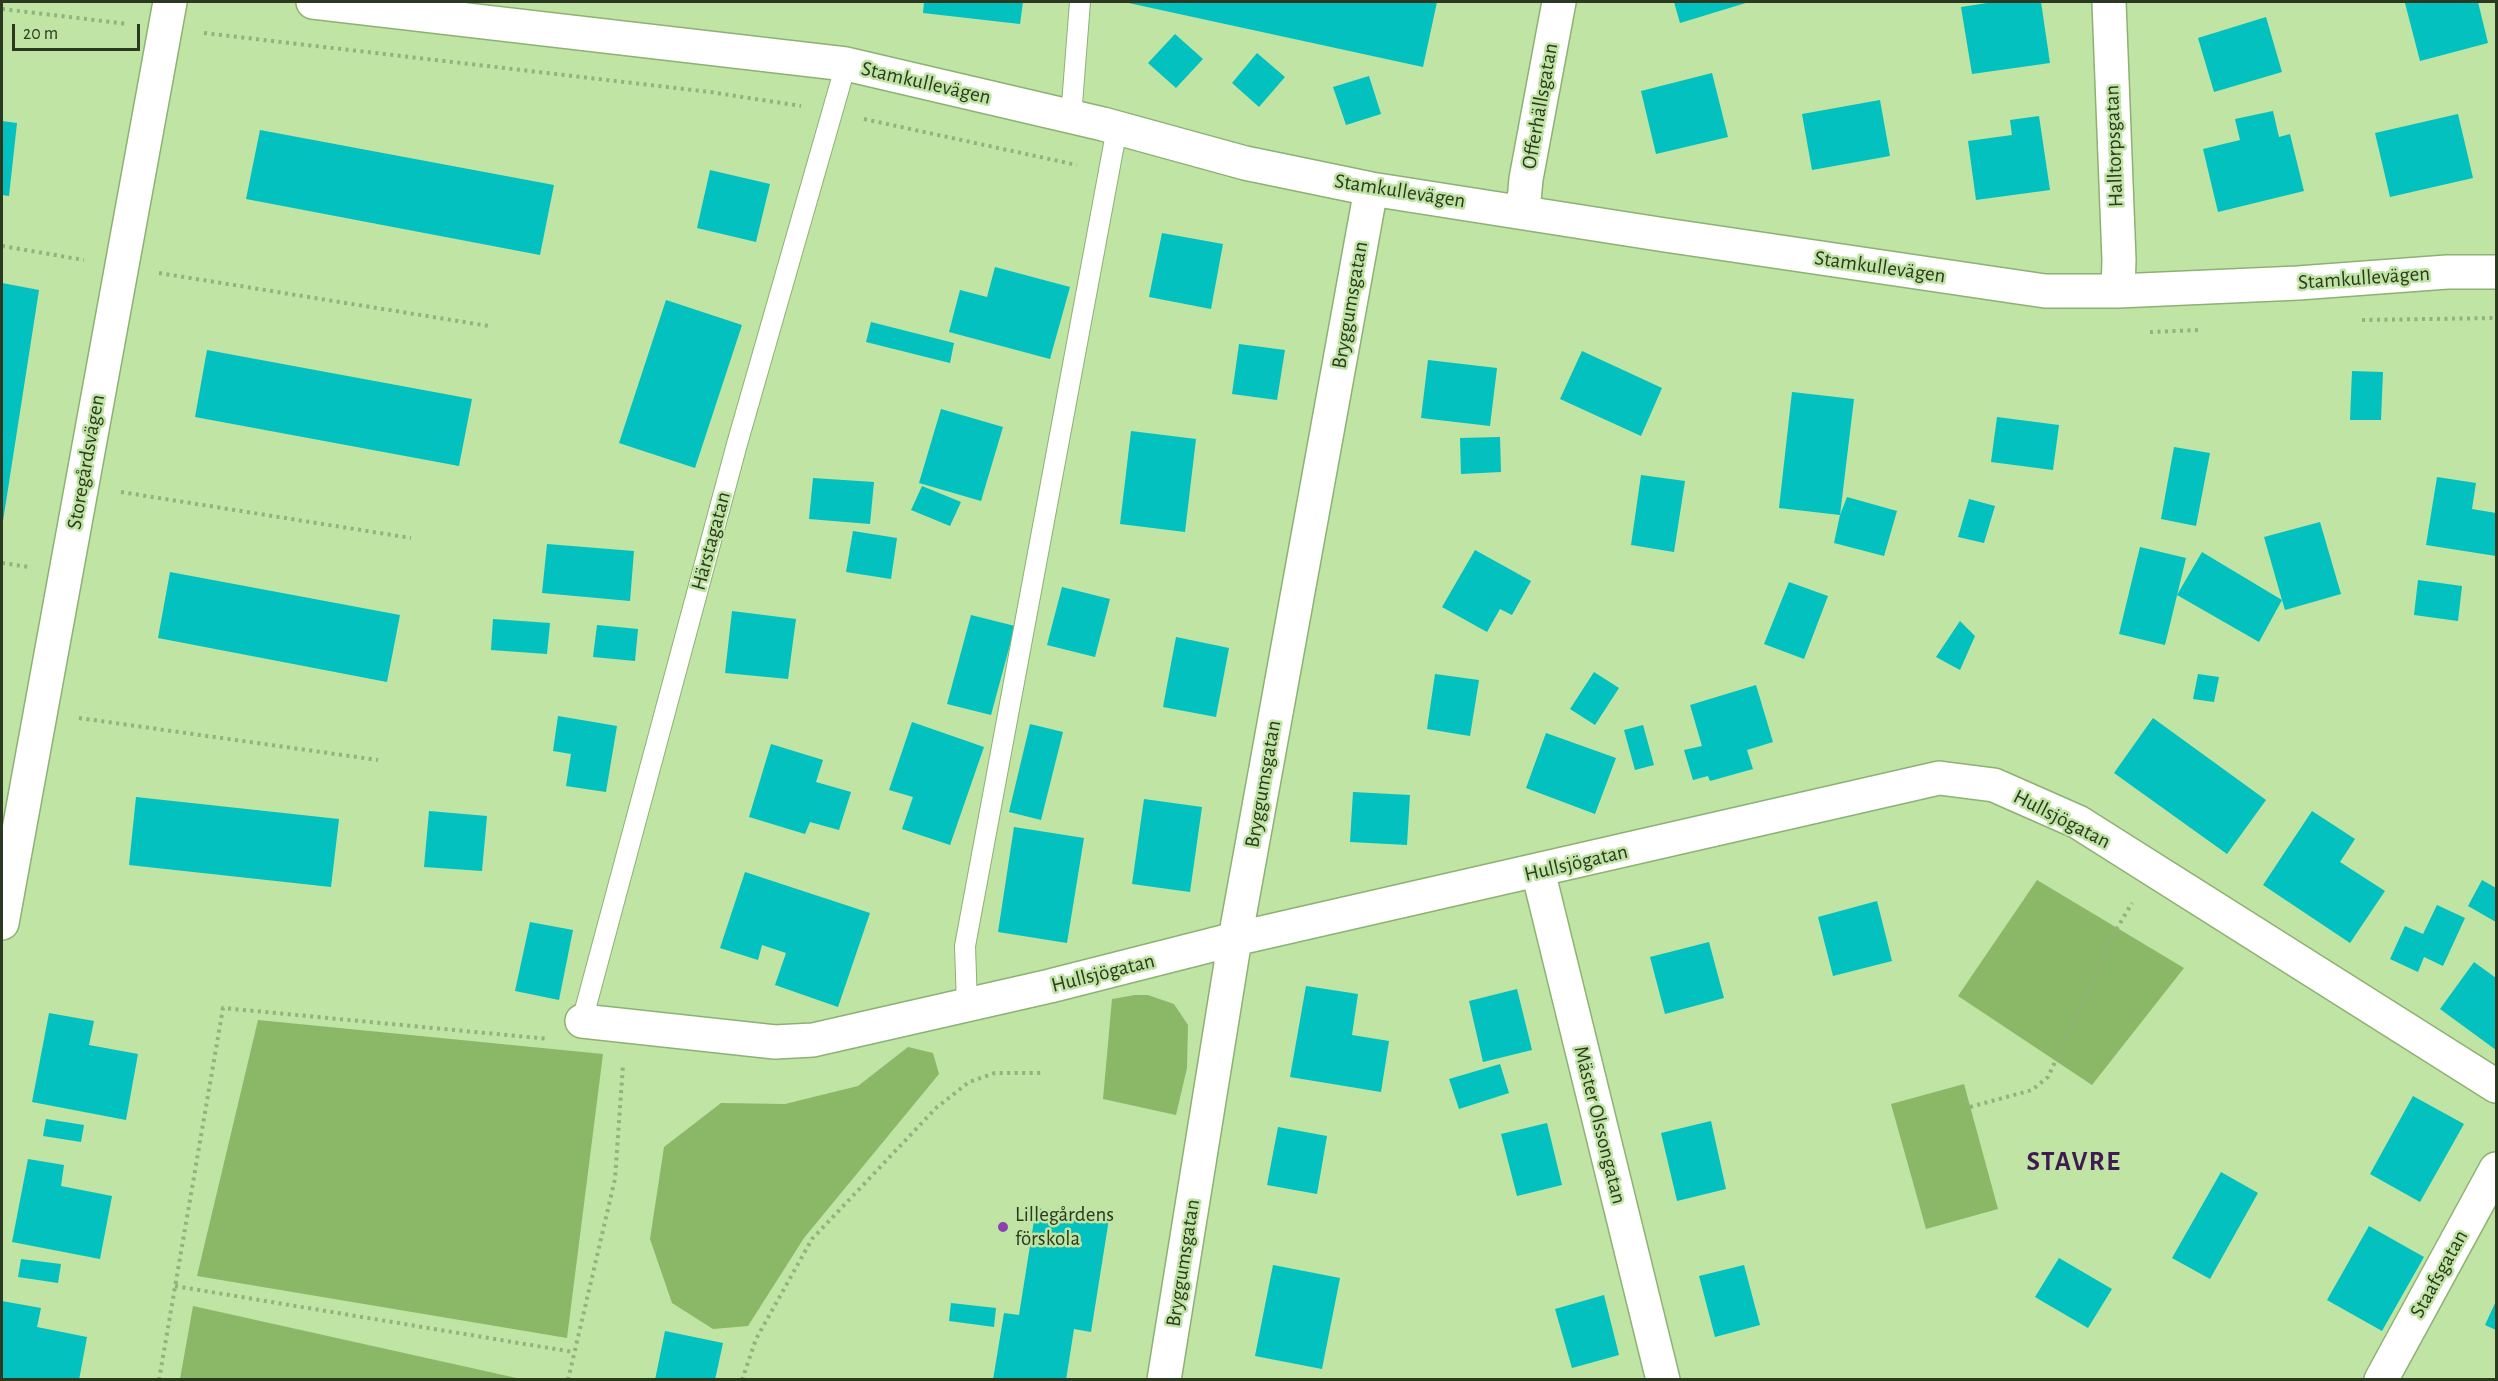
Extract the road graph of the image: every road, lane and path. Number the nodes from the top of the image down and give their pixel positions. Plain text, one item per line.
1 (170, 2) edge
2 (314, 2) edge
3 (1080, 2) edge
4 (1559, 2) edge
5 (2109, 2) edge
6 (846, 64) junction
7 (1071, 117) junction
8 (1117, 128) junction
9 (1371, 189) junction
10 (1523, 211) junction
11 (2, 246) edge
12 (122, 267) junction
13 (2496, 272) edge
14 (2118, 291) junction
15 (489, 326) dead end
16 (81, 486) junction
17 (411, 537) dead end
18 (40, 713) junction
19 (378, 760) dead end
20 (2152, 869) junction
21 (1538, 872) junction
22 (2, 923) edge
23 (1235, 939) junction
24 (967, 1005) junction
25 (582, 1021) joint
26 (557, 1040) dead end
27 (623, 1057) dead end
28 (1044, 1073) dead end
29 (2496, 1086) edge
30 (1970, 1107) dead end
31 (2496, 1169) edge
32 (175, 1286) junction
33 (573, 1352) junction
34 (159, 1380) edge
35 (568, 1380) edge
36 (742, 1380) edge
37 (1164, 1380) edge
38 (1662, 1380) edge
39 (2381, 1380) edge

1 - 12 street, Storegårdsvägen
2 - 6 street, Stamkullevägen
3 - 7 lane
4 - 10 street, Offerhällsgatan
5 - 14 street, Halltorpsgatan
6 - 7 street, Stamkullevägen
6 - 25 lane, Härstagatan
7 - 8 street, Stamkullevägen
8 - 9 street, Stamkullevägen
8 - 24 lane
9 - 10 street, Stamkullevägen
9 - 23 street, Bryggumsgatan
10 - 14 street, Stamkullevägen
11 - 12 path
12 - 15 path
12 - 16 street, Storegårdsvägen
13 - 14 street, Stamkullevägen
16 - 17 path
16 - 18 street, Storegårdsvägen
18 - 19 path
18 - 22 street, Storegårdsvägen
20 - 21 street, Hullsjögatan
20 - 29 street, Hullsjögatan
20 - 30 path
21 - 23 street, Hullsjögatan
21 - 38 street, Mäster Olssongatan
23 - 24 street, Hullsjögatan
23 - 37 street, Bryggumsgatan
24 - 25 street, Hullsjögatan
26 - 32 path
27 - 33 path
28 - 36 path
31 - 39 street, Staafsgatan
32 - 33 path
32 - 34 path
33 - 35 path

